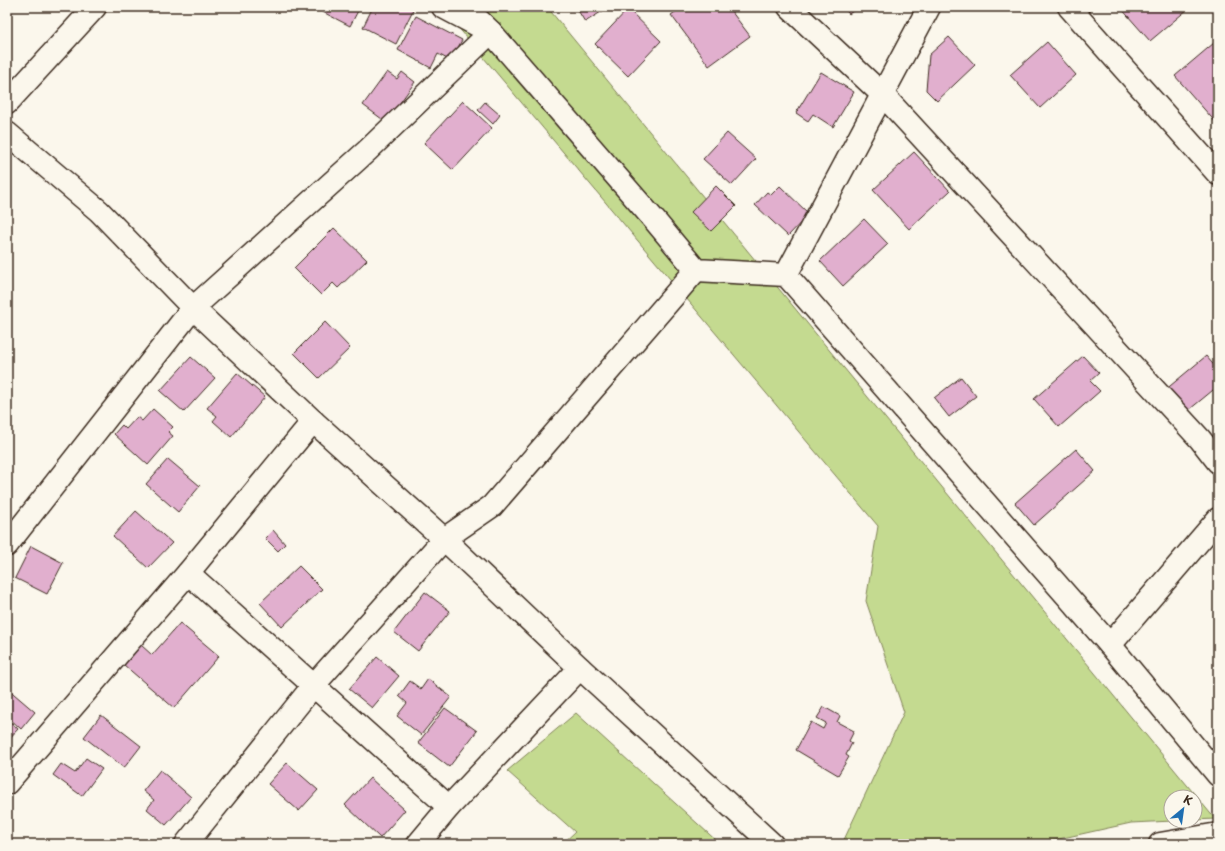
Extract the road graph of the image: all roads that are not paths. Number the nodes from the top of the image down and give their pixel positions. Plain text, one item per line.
1 (95, 7) edge
2 (442, 7) edge
3 (466, 7) edge
4 (789, 7) edge
5 (928, 7) edge
6 (1069, 7) edge
7 (491, 32) junction
8 (883, 95) junction
9 (7, 103) edge
10 (7, 133) edge
11 (1218, 174) edge
12 (696, 270) junction
13 (786, 275) junction
14 (193, 308) junction
15 (313, 421) junction
16 (1218, 462) edge
17 (1218, 519) edge
18 (444, 539) junction
19 (7, 545) edge
20 (188, 573) junction
21 (1110, 645) junction
22 (580, 668) junction
23 (314, 686) junction
24 (1218, 775) edge
25 (7, 783) edge
26 (449, 807) junction
27 (1218, 834) edge
28 (186, 844) edge
29 (418, 844) edge
30 (772, 844) edge
31 (1160, 844) edge

1 - 9 street
2 - 7 street
3 - 7 street
4 - 8 street
5 - 8 street
6 - 11 street
7 - 12 street
7 - 14 street
8 - 13 street
8 - 16 street
10 - 14 street
12 - 13 street
12 - 18 street
13 - 21 street
14 - 15 street
14 - 19 street
15 - 18 street
15 - 20 street
17 - 21 street
18 - 22 street
18 - 23 street
20 - 23 street
20 - 25 street
21 - 24 street
22 - 26 street
22 - 30 street
23 - 26 street
23 - 28 street
26 - 29 street
27 - 31 street

